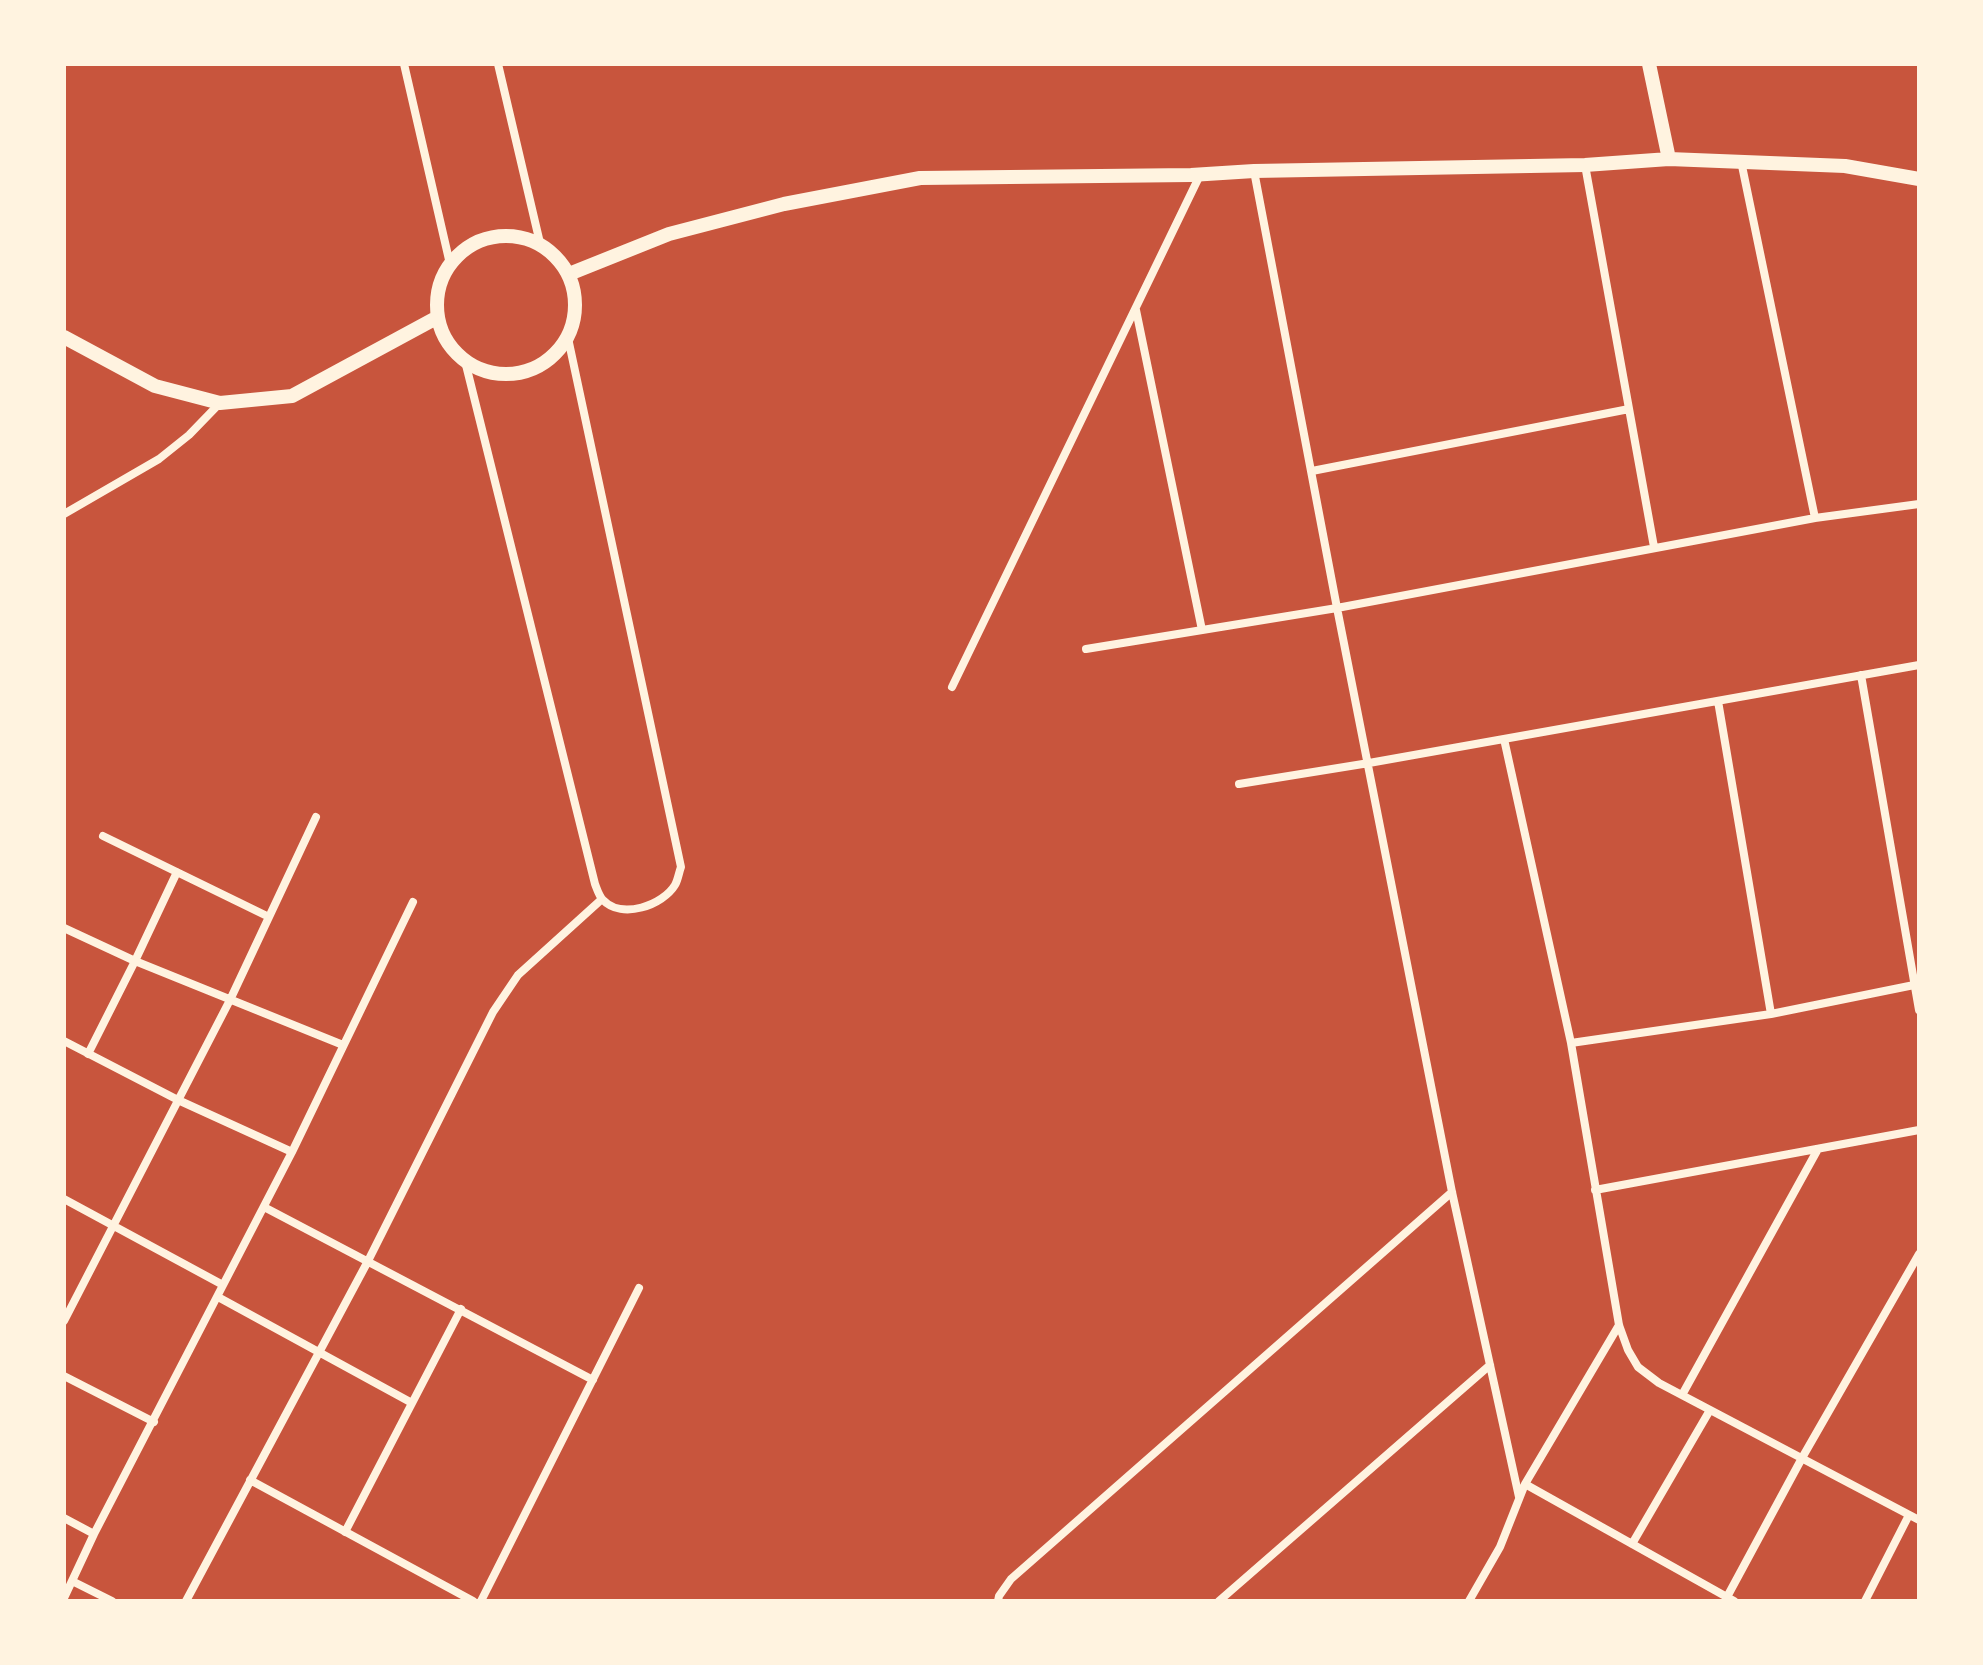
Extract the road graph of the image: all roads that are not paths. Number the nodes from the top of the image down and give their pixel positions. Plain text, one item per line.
1 (404, 64) edge
2 (498, 64) edge
3 (1649, 64) edge
4 (1669, 159) junction
5 (1741, 161) junction
6 (1585, 165) junction
7 (1254, 171) junction
8 (1200, 175) junction
9 (1919, 179) edge
10 (540, 243) junction
11 (450, 264) junction
12 (569, 274) junction
13 (1136, 308) junction
14 (438, 317) junction
15 (64, 337) edge
16 (568, 338) junction
17 (465, 361) junction
18 (220, 403) junction
19 (1629, 409) junction
20 (1312, 471) junction
21 (1919, 504) edge
22 (64, 514) edge
23 (1815, 518) junction
24 (1654, 547) junction
25 (1337, 608) junction
26 (1202, 630) junction
27 (1086, 649) dead end
28 (1919, 665) edge
29 (1861, 675) junction
30 (952, 687) dead end
31 (1718, 701) junction
32 (1504, 739) junction
33 (1369, 763) junction
34 (1239, 784) dead end
35 (316, 817) dead end
36 (103, 836) dead end
37 (177, 872) junction
38 (602, 899) junction
39 (413, 902) dead end
40 (269, 917) junction
41 (64, 928) edge
42 (135, 961) junction
43 (1914, 985) junction
44 (230, 1000) junction
45 (1919, 1010) edge
46 (1771, 1014) junction
47 (64, 1041) edge
48 (1571, 1043) junction
49 (343, 1045) junction
50 (88, 1054) junction
51 (178, 1100) junction
52 (1919, 1130) edge
53 (1818, 1149) junction
54 (292, 1152) junction
55 (1595, 1190) junction
56 (1452, 1192) junction
57 (64, 1199) edge
58 (264, 1207) junction
59 (114, 1226) junction
60 (1919, 1254) edge
61 (368, 1261) junction
62 (223, 1285) junction
63 (639, 1288) dead end
64 (218, 1297) junction
65 (461, 1309) junction
66 (64, 1321) edge
67 (1619, 1325) junction
68 (319, 1351) junction
69 (1490, 1365) junction
70 (64, 1376) edge
71 (593, 1380) junction
72 (1682, 1395) junction
73 (412, 1403) junction
74 (1710, 1410) junction
75 (154, 1422) junction
76 (1802, 1458) junction
77 (250, 1480) junction
78 (1525, 1484) junction
79 (1519, 1497) junction
80 (1909, 1515) junction
81 (64, 1518) edge
82 (1919, 1520) edge
83 (345, 1532) junction
84 (94, 1534) junction
85 (1632, 1544) junction
86 (72, 1581) junction
87 (64, 1598) edge
88 (1730, 1599) edge
89 (112, 1601) edge
90 (186, 1601) edge
91 (473, 1601) edge
92 (481, 1601) edge
93 (998, 1601) edge
94 (1219, 1601) edge
95 (1469, 1601) edge
96 (1865, 1601) edge

1 - 11 street
2 - 10 street
3 - 4 street
4 - 5 street
4 - 6 street
5 - 9 street
5 - 23 street
6 - 7 street
6 - 19 street
7 - 8 street
7 - 20 street
8 - 12 street
8 - 13 street
10 - 11 street
10 - 12 street
11 - 14 street
12 - 16 street
13 - 26 street
13 - 30 street
14 - 17 street
14 - 18 street
15 - 18 street
16 - 17 street
16 - 38 street
17 - 38 street
18 - 22 street
19 - 20 street
19 - 24 street
20 - 25 street
21 - 23 street
23 - 24 street
24 - 25 street
25 - 26 street
25 - 33 street
26 - 27 street
28 - 29 street
29 - 31 street
29 - 43 street
31 - 32 street
31 - 46 street
32 - 33 street
32 - 48 street
33 - 34 street
33 - 56 street
35 - 40 street
36 - 37 street
37 - 40 street
37 - 42 street
38 - 61 street
39 - 49 street
40 - 44 street
41 - 42 street
42 - 44 street
42 - 50 street
43 - 45 street
43 - 46 street
44 - 49 street
44 - 51 street
46 - 48 street
47 - 50 street
48 - 55 street
49 - 54 street
50 - 51 street
51 - 54 street
51 - 59 street
52 - 53 street
53 - 55 street
53 - 72 street
54 - 58 street
55 - 67 street
56 - 69 street
56 - 93 street
57 - 59 street
58 - 61 street
58 - 62 street
59 - 62 street
59 - 66 street
60 - 76 street
61 - 65 street
61 - 68 street
62 - 64 street
63 - 71 street
64 - 68 street
64 - 75 street
65 - 71 street
65 - 73 street
67 - 72 street
67 - 78 street
68 - 73 street
68 - 77 street
69 - 79 street
69 - 94 street
70 - 75 street
71 - 92 street
72 - 74 street
73 - 83 street
74 - 76 street
74 - 85 street
75 - 84 street
76 - 80 street
76 - 88 street
77 - 83 street
77 - 90 street
78 - 79 street
78 - 85 street
79 - 95 street
80 - 82 street
80 - 96 street
81 - 84 street
83 - 91 street
84 - 86 street
85 - 88 street
86 - 87 street
86 - 89 street

